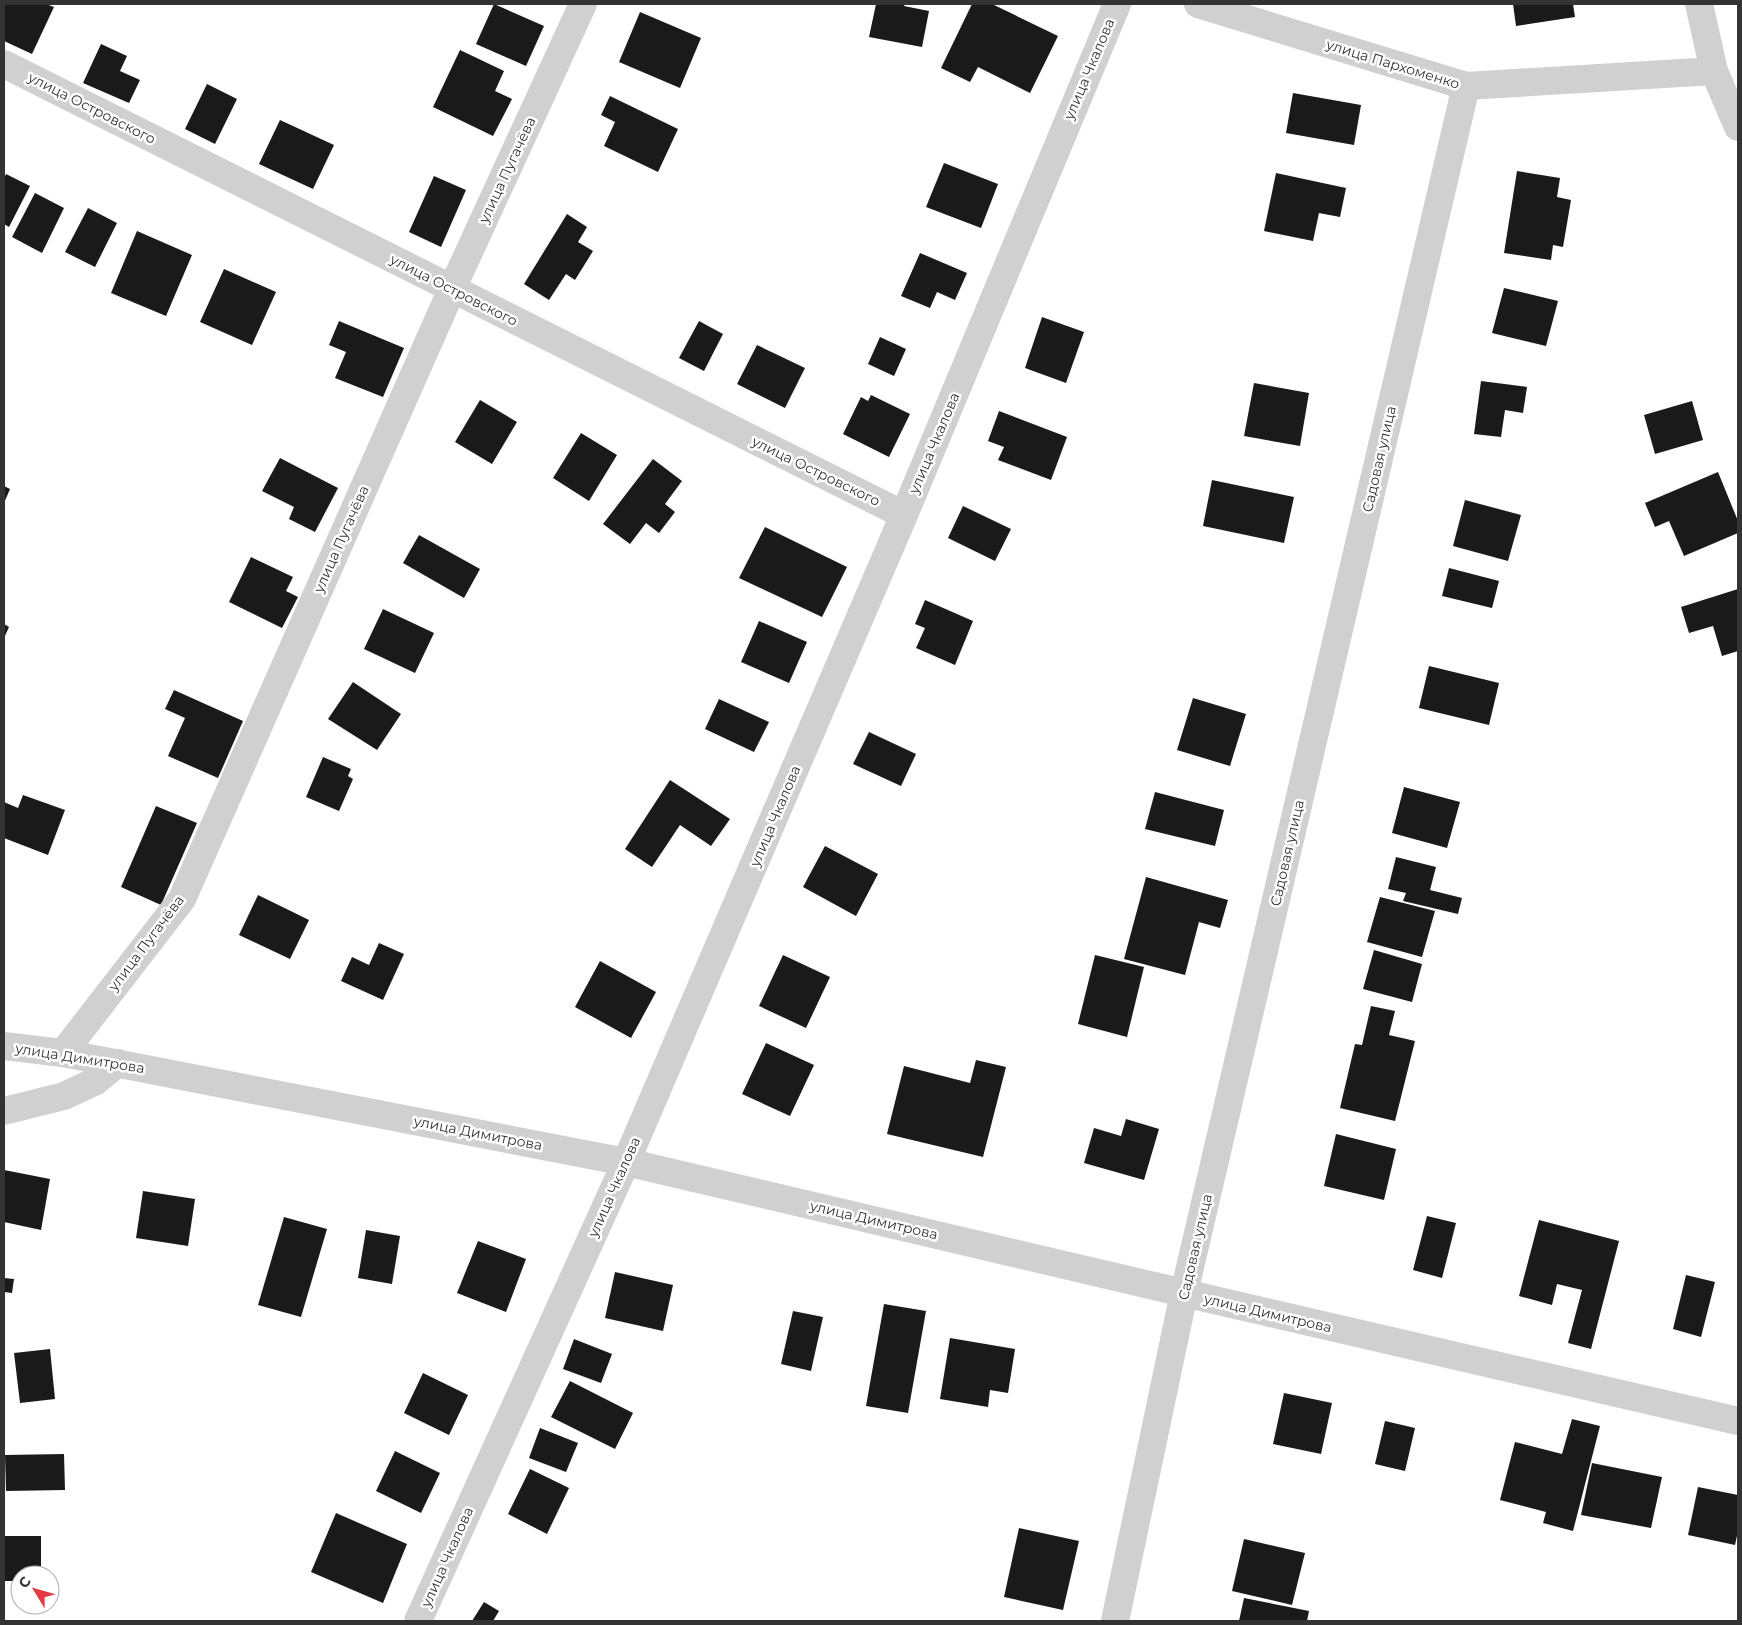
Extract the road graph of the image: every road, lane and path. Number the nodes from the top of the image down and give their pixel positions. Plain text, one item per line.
1 (583, 4) edge
2 (1116, 4) edge
3 (1198, 4) edge
4 (1699, 4) edge
5 (4, 64) edge
6 (1714, 71) junction
7 (1466, 86) junction
8 (1738, 127) edge
9 (452, 289) junction
10 (904, 515) junction
11 (4, 1046) edge
12 (63, 1052) junction
13 (118, 1063) junction
14 (4, 1111) edge
15 (626, 1162) junction
16 (1184, 1293) junction
17 (1738, 1421) edge
18 (418, 1621) edge
19 (1115, 1621) edge

1 - 9 street, улица Пугачёва
2 - 10 street, улица Чкалова
3 - 7 street, улица Пархоменко
4 - 6 street
5 - 9 street, улица Островского
6 - 7 street, улица Пархоменко
6 - 8 street
7 - 16 street, Садовая улица
9 - 10 street, улица Островского
9 - 12 street, улица Пугачёва
10 - 15 street, улица Чкалова
11 - 12 street, улица Димитрова
12 - 13 street, улица Димитрова
13 - 14 street
13 - 15 street, улица Димитрова
15 - 16 street, улица Димитрова
15 - 18 street, улица Чкалова
16 - 17 street, улица Димитрова
16 - 19 street, Садовая улица

